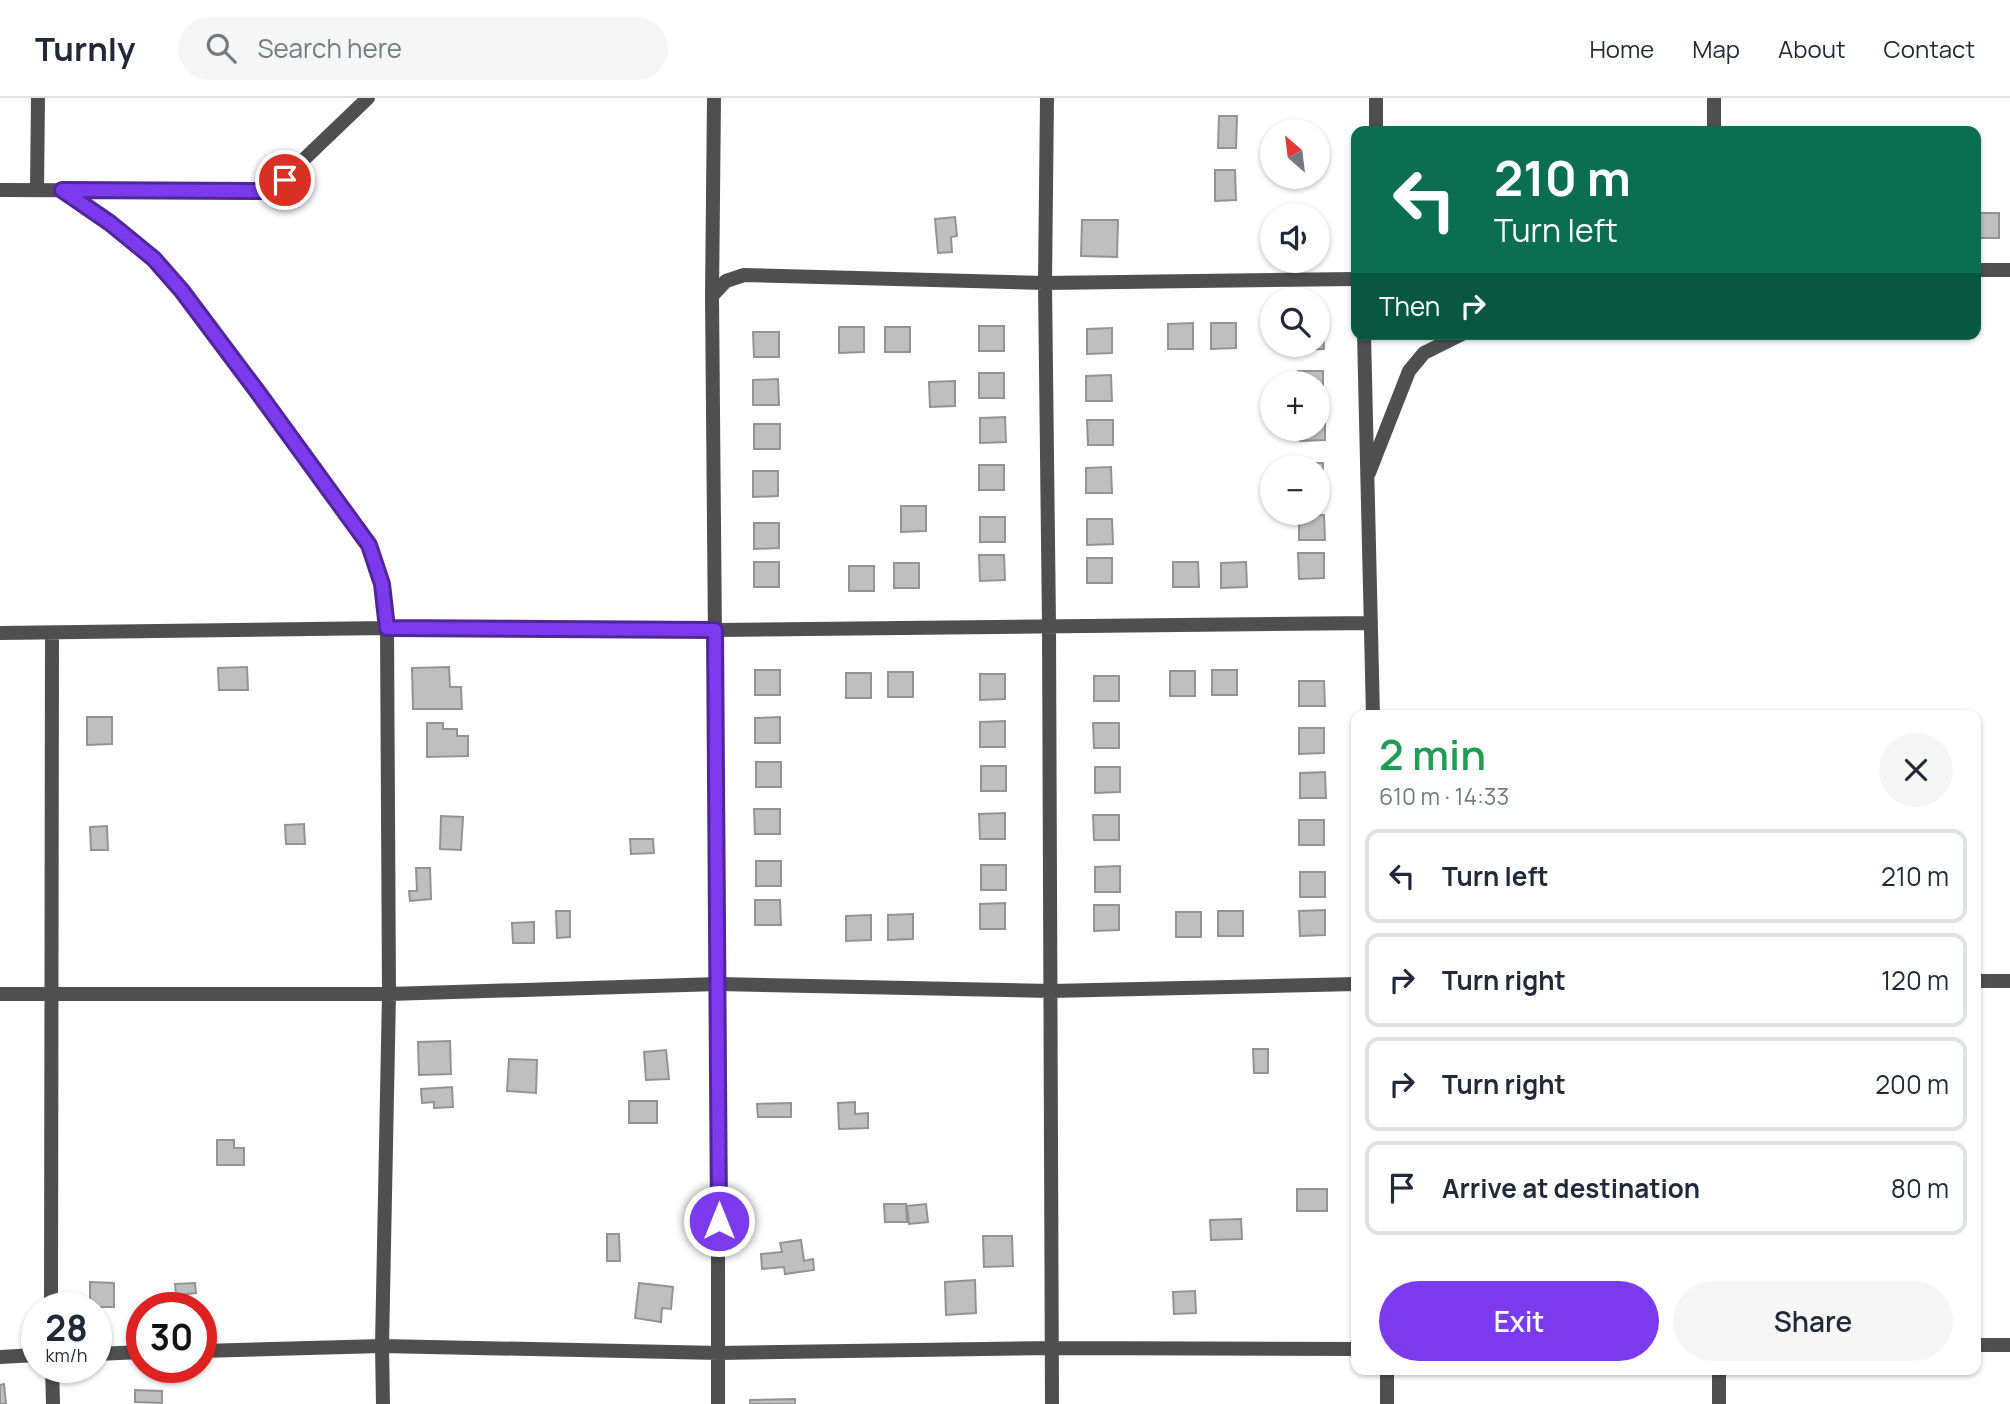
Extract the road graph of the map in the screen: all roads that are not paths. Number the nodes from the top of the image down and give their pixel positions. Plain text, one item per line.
1 (38, 98) edge
2 (368, 98) edge
3 (714, 98) edge
4 (1047, 98) edge
5 (1376, 98) edge
6 (1714, 98) edge
7 (1376, 126) edge
8 (1714, 126) edge
9 (0, 190) edge
10 (37, 190) junction
11 (62, 190) junction
12 (1981, 270) edge
13 (2010, 270) edge
14 (1351, 279) edge
15 (1045, 283) junction
16 (712, 296) junction
17 (1364, 340) edge
18 (1451, 340) edge
19 (1366, 481) junction
20 (1371, 623) junction
21 (1049, 626) junction
22 (387, 628) junction
23 (715, 630) junction
24 (52, 633) junction
25 (0, 634) edge
26 (1373, 710) edge
27 (1981, 981) edge
28 (2010, 981) edge
29 (718, 984) junction
30 (1351, 984) edge
31 (1051, 990) junction
32 (52, 993) junction
33 (0, 994) edge
34 (388, 994) junction
35 (51, 1292) edge
36 (1981, 1345) edge
37 (2010, 1345) edge
38 (382, 1346) junction
39 (1052, 1348) junction
40 (1351, 1349) edge
41 (217, 1351) edge
42 (719, 1353) junction
43 (21, 1356) edge
44 (0, 1357) edge
45 (1387, 1375) edge
46 (1719, 1375) edge
47 (52, 1383) edge
48 (52, 1404) edge
49 (383, 1404) edge
50 (718, 1404) edge
51 (1052, 1404) edge
52 (1387, 1404) edge
53 (1719, 1404) edge

1 - 10 street
2 - 11 street
3 - 16 street
4 - 15 street
5 - 7 street
6 - 8 street
9 - 10 street
10 - 11 street
11 - 22 street
12 - 13 street
14 - 15 street
15 - 16 street
15 - 21 street
16 - 23 street
17 - 19 street
18 - 19 street
19 - 20 street
20 - 21 street
20 - 26 street
21 - 23 street
21 - 31 street
22 - 23 street
22 - 24 street
22 - 34 street
23 - 29 street
24 - 25 street
24 - 32 street
27 - 28 street
29 - 31 street
29 - 34 street
29 - 42 street
30 - 31 street
31 - 39 street
32 - 33 street
32 - 34 street
32 - 35 street
34 - 38 street
36 - 37 street
38 - 41 street
38 - 42 street
38 - 49 street
39 - 40 street
39 - 42 street
39 - 51 street
42 - 50 street
43 - 44 street
45 - 52 street
46 - 53 street
47 - 48 street

